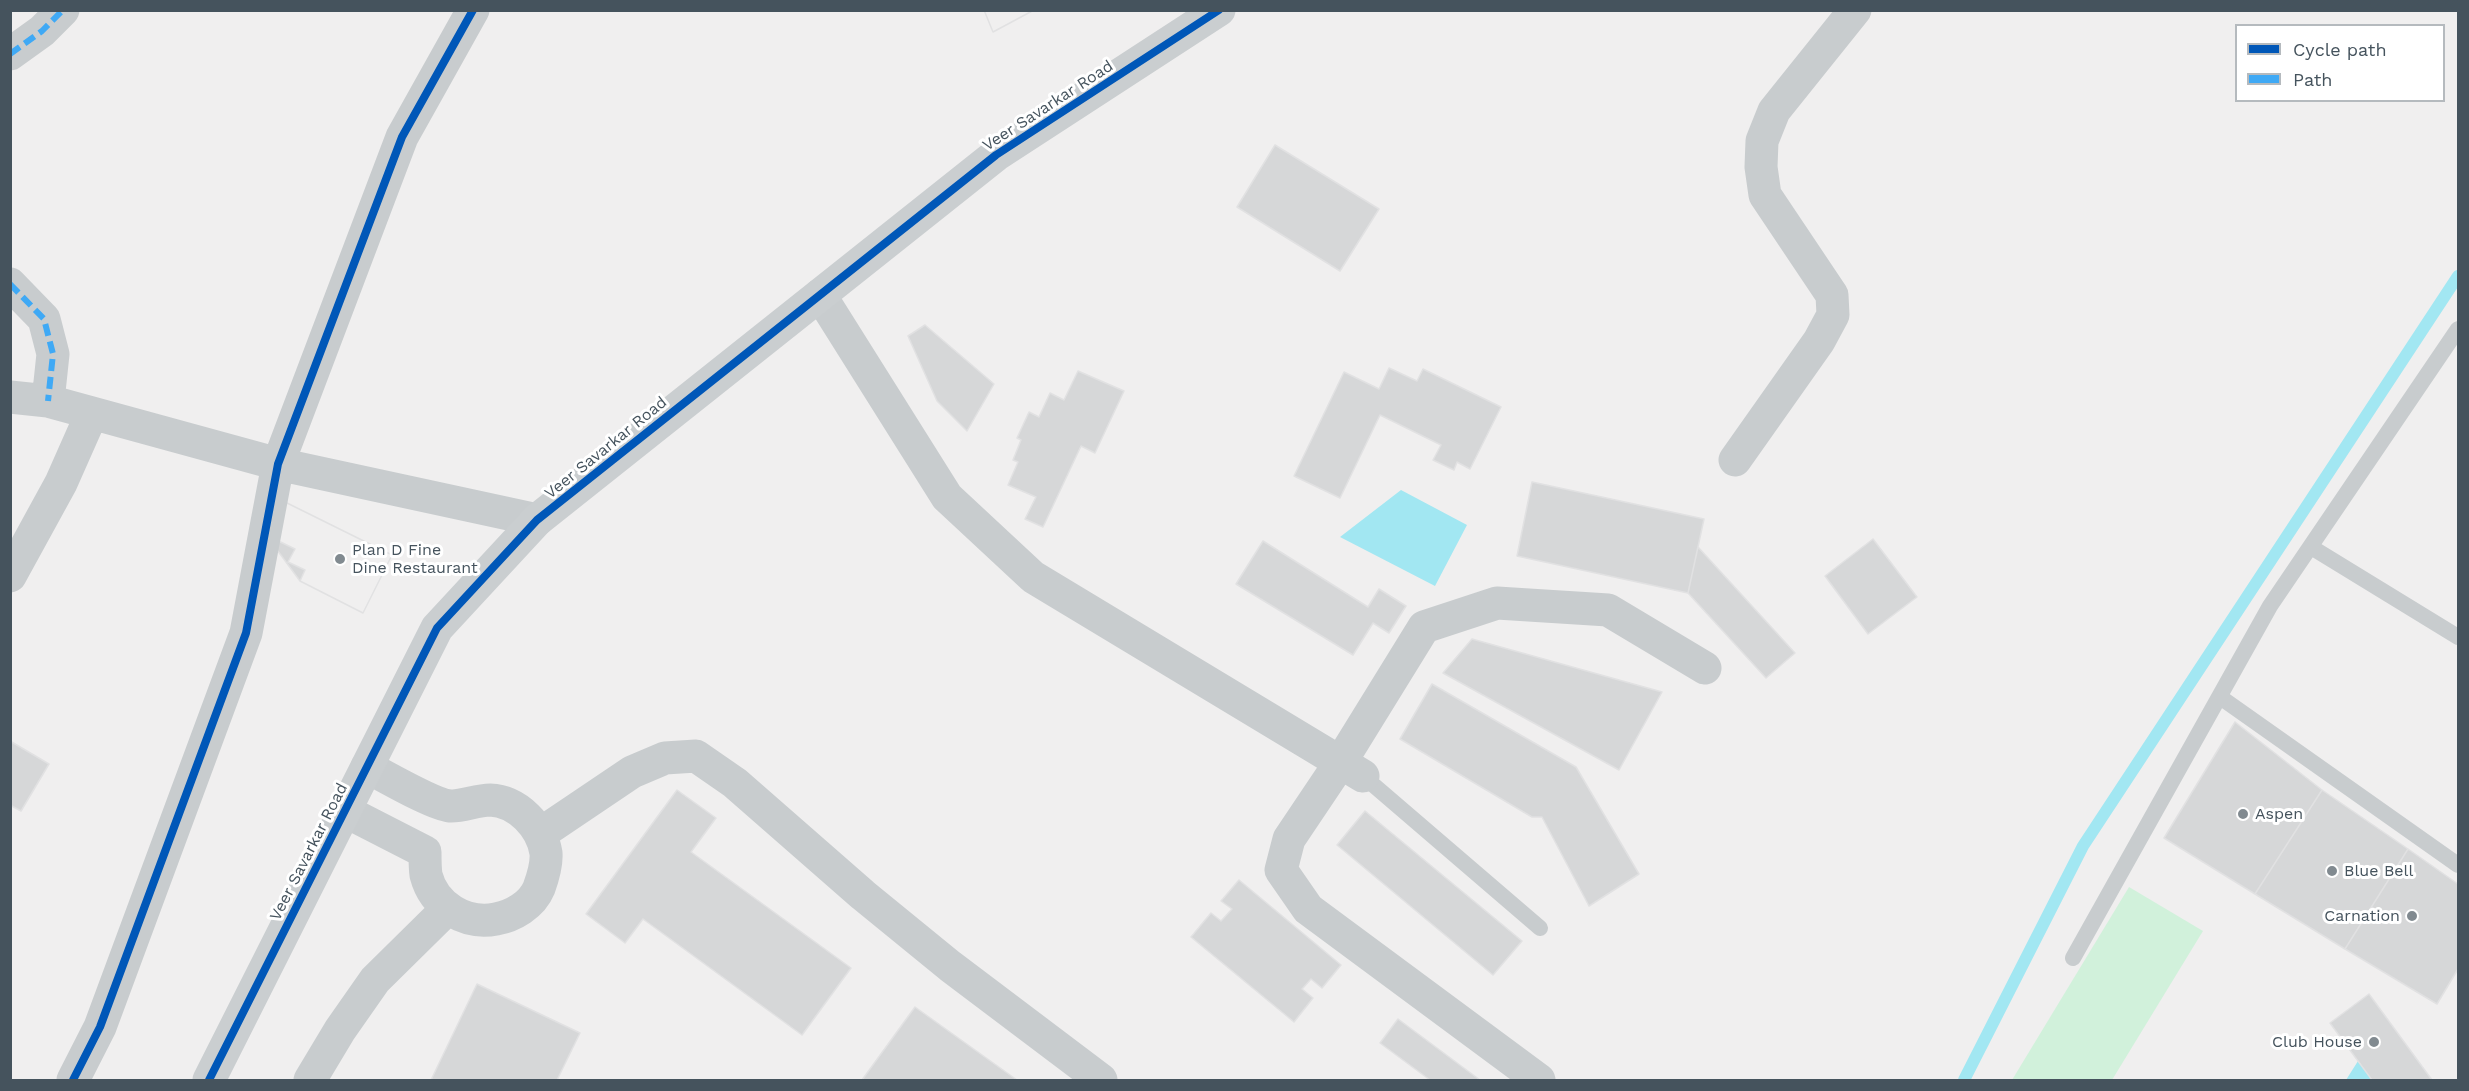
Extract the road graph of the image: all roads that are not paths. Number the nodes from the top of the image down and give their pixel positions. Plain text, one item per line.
1 (63, 10) edge
2 (473, 10) edge
3 (1219, 10) edge
4 (1855, 10) edge
5 (10, 54) edge
6 (10, 284) edge
7 (820, 295) junction
8 (2458, 329) edge
9 (10, 397) edge
10 (48, 401) junction
11 (92, 413) junction
12 (1735, 460) dead end
13 (278, 464) junction
14 (537, 520) junction
15 (2311, 547) junction
16 (10, 576) edge
17 (2458, 637) edge
18 (1705, 668) dead end
19 (2220, 697) junction
20 (367, 767) junction
21 (1352, 770) junction
22 (450, 806) junction
23 (345, 811) junction
24 (540, 834) junction
25 (425, 852) junction
26 (2458, 865) edge
27 (448, 908) junction
28 (1540, 928) dead end
29 (2073, 958) dead end
30 (74, 1080) edge
31 (209, 1080) edge
32 (310, 1080) edge
33 (1101, 1080) edge
34 (1539, 1080) edge

1 - 5 street
2 - 13 street
3 - 7 street, Veer Savarkar Road
4 - 12 street
6 - 10 street
7 - 14 street, Veer Savarkar Road
7 - 21 street
8 - 15 lane
9 - 10 street
10 - 11 street
11 - 13 street
11 - 16 street
13 - 14 street
13 - 30 street
14 - 20 street, Veer Savarkar Road
15 - 17 lane
15 - 19 lane
18 - 21 street
19 - 26 lane
19 - 29 lane
20 - 22 street
20 - 23 street, Veer Savarkar Road
21 - 28 lane
21 - 34 street
22 - 24 street
22 - 25 street
23 - 25 street
23 - 31 street, Veer Savarkar Road
24 - 27 street
24 - 33 street
25 - 27 street
27 - 32 street

